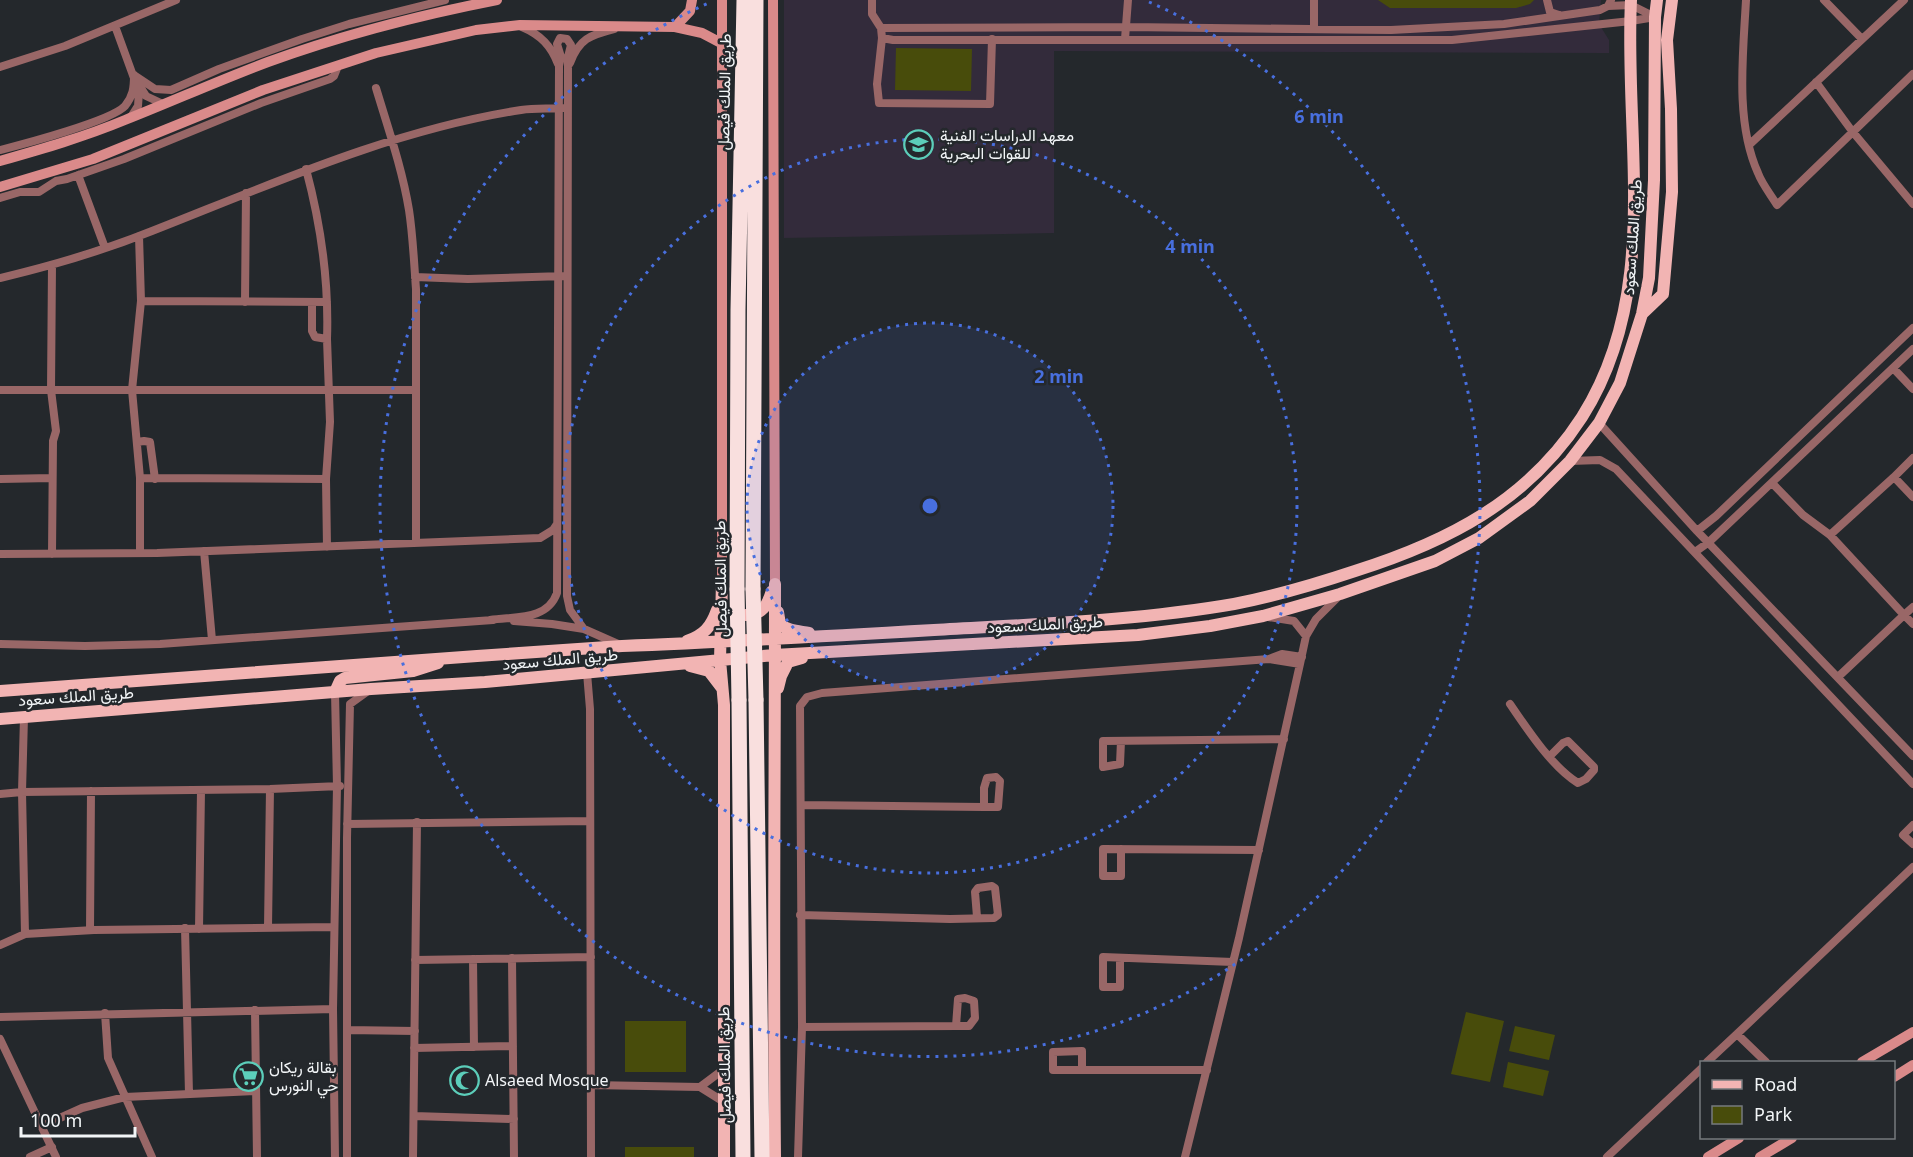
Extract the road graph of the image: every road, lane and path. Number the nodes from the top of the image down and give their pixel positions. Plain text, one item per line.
1 (176, 0) edge
2 (444, 0) edge
3 (496, 0) edge
4 (692, 0) edge
5 (722, 0) edge
6 (744, 0) edge
7 (756, 0) edge
8 (773, 0) edge
9 (872, 0) edge
10 (1128, 0) edge
11 (1314, 0) edge
12 (1547, 0) edge
13 (1657, 0) edge
14 (1672, 0) edge
15 (1746, 0) edge
16 (1824, 0) edge
17 (1904, 0) edge
18 (1610, 3) edge
19 (1631, 3) edge
20 (1561, 15) junction
21 (1654, 17) junction
22 (1631, 21) junction
23 (517, 25) junction
24 (115, 26) junction
25 (624, 26) junction
26 (675, 27) junction
27 (1127, 27) junction
28 (881, 28) junction
29 (1314, 29) junction
30 (882, 38) junction
31 (992, 39) junction
32 (1125, 39) junction
33 (1862, 39) junction
34 (721, 44) junction
35 (338, 66) junction
36 (559, 66) junction
37 (569, 66) junction
38 (0, 67) edge
39 (1913, 74) edge
40 (135, 79) junction
41 (1816, 82) junction
42 (376, 88) dead end
43 (163, 105) junction
44 (559, 108) junction
45 (569, 108) junction
46 (130, 118) junction
47 (1852, 131) junction
48 (392, 141) junction
49 (1749, 145) junction
50 (0, 150) edge
51 (0, 161) edge
52 (67, 168) junction
53 (306, 169) junction
54 (78, 175) junction
55 (53, 182) junction
56 (0, 187) edge
57 (246, 193) junction
58 (0, 198) edge
59 (1913, 204) edge
60 (139, 236) junction
61 (105, 248) junction
62 (52, 264) junction
63 (559, 276) junction
64 (568, 276) junction
65 (415, 277) junction
66 (0, 278) edge
67 (141, 301) junction
68 (245, 302) junction
69 (312, 302) junction
70 (327, 302) junction
71 (1642, 314) junction
72 (1913, 328) edge
73 (327, 339) junction
74 (1913, 349) edge
75 (1893, 368) junction
76 (1913, 389) edge
77 (0, 390) edge
78 (51, 390) junction
79 (132, 390) junction
80 (330, 390) junction
81 (415, 390) junction
82 (1599, 423) junction
83 (137, 442) junction
84 (1913, 458) edge
85 (1570, 461) junction
86 (1894, 477) junction
87 (52, 478) junction
88 (140, 478) junction
89 (155, 478) junction
90 (0, 479) edge
91 (326, 479) junction
92 (1772, 483) junction
93 (1913, 497) edge
94 (558, 523) junction
95 (1697, 531) junction
96 (1830, 535) junction
97 (540, 538) junction
98 (1709, 542) junction
99 (416, 543) junction
100 (327, 547) junction
101 (204, 551) junction
102 (558, 552) junction
103 (1695, 552) junction
104 (140, 553) junction
105 (0, 554) edge
106 (52, 554) junction
107 (722, 582) junction
108 (774, 584) junction
109 (1340, 594) junction
110 (1913, 607) edge
111 (1904, 615) junction
112 (1263, 616) junction
113 (490, 620) junction
114 (1913, 624) edge
115 (584, 629) junction
116 (834, 636) junction
117 (1306, 636) junction
118 (212, 640) junction
119 (775, 640) junction
120 (720, 643) junction
121 (0, 644) edge
122 (678, 645) junction
123 (622, 646) junction
124 (832, 652) junction
125 (478, 656) junction
126 (774, 656) junction
127 (720, 660) junction
128 (1301, 660) junction
129 (677, 663) junction
130 (587, 673) junction
131 (1838, 677) junction
132 (722, 688) junction
133 (372, 689) junction
134 (0, 691) edge
135 (335, 692) junction
136 (1510, 704) dead end
137 (724, 705) junction
138 (773, 710) junction
139 (24, 717) junction
140 (0, 719) edge
141 (1284, 739) junction
142 (1120, 741) dead end
143 (1550, 756) junction
144 (1913, 756) edge
145 (348, 784) junction
146 (1913, 784) edge
147 (337, 786) junction
148 (270, 789) junction
149 (201, 790) junction
150 (91, 791) junction
151 (22, 792) junction
152 (0, 794) edge
153 (801, 805) junction
154 (984, 807) dead end
155 (590, 821) junction
156 (417, 822) junction
157 (347, 824) junction
158 (1913, 825) edge
159 (1913, 844) edge
160 (1121, 849) dead end
161 (1259, 850) junction
162 (1913, 867) edge
163 (800, 915) junction
164 (977, 917) junction
165 (268, 927) junction
166 (334, 927) junction
167 (185, 928) junction
168 (199, 929) junction
169 (90, 930) junction
170 (25, 934) junction
171 (0, 945) edge
172 (591, 957) junction
173 (512, 958) junction
174 (1120, 958) dead end
175 (473, 959) junction
176 (416, 960) junction
177 (1233, 962) junction
178 (333, 1009) junction
179 (255, 1010) junction
180 (188, 1012) junction
181 (105, 1013) junction
182 (0, 1017) edge
183 (956, 1026) dead end
184 (802, 1027) junction
185 (347, 1030) junction
186 (415, 1031) junction
187 (1913, 1032) edge
188 (1737, 1034) junction
189 (0, 1039) edge
190 (513, 1046) junction
191 (474, 1047) junction
192 (414, 1048) junction
193 (1708, 1061) edge
194 (1765, 1061) edge
195 (1864, 1061) edge
196 (1913, 1065) edge
197 (724, 1069) junction
198 (1700, 1069) edge
199 (1082, 1070) junction
200 (1207, 1070) junction
201 (1895, 1076) edge
202 (591, 1085) junction
203 (700, 1087) junction
204 (255, 1092) junction
205 (189, 1094) junction
206 (125, 1096) junction
207 (724, 1102) junction
208 (414, 1116) junction
209 (514, 1119) junction
210 (42, 1126) junction
211 (1736, 1139) edge
212 (1789, 1139) edge
213 (52, 1147) junction
214 (30, 1157) edge
215 (57, 1157) edge
216 (152, 1157) edge
217 (257, 1157) edge
218 (335, 1157) edge
219 (347, 1157) edge
220 (413, 1157) edge
221 (514, 1157) edge
222 (591, 1157) edge
223 (724, 1157) edge
224 (743, 1157) edge
225 (762, 1157) edge
226 (775, 1157) edge
227 (798, 1157) edge
228 (1185, 1157) edge
229 (1608, 1157) edge
230 (1708, 1157) edge
231 (1760, 1157) edge

1 - 24 street
2 - 40 street
3 - 43 main road
4 - 26 main road
5 - 34 main road
6 - 224 highway, طريق الملك فيصل, bridge
7 - 225 highway, طريق الملك فيصل, bridge
8 - 108 main road
9 - 28 street
10 - 27 street
11 - 29 street
12 - 20 street
13 - 21 main road, طريق الملك سعود
14 - 71 main road
15 - 49 street
16 - 33 street
17 - 33 street
18 - 19 street
18 - 20 street
19 - 21 street
19 - 22 main road, طريق الملك سعود
20 - 29 street
21 - 22 street
21 - 71 main road, طريق الملك سعود
22 - 32 street
22 - 116 main road, طريق الملك سعود
23 - 25 main road
23 - 35 main road
23 - 36 street
24 - 38 street
24 - 40 street
25 - 26 main road
25 - 37 street
26 - 34 main road
27 - 28 street
27 - 29 street
27 - 32 street
28 - 30 street
30 - 31 street
30 - 31 street
31 - 32 street
33 - 41 street
34 - 107 main road
35 - 52 main road
35 - 54 street
36 - 37 street
36 - 37 street
36 - 44 street
37 - 45 street
39 - 47 street
40 - 43 street
40 - 46 street
40 - 50 street
41 - 47 street
41 - 49 street
42 - 48 street
43 - 46 main road
44 - 45 street
44 - 48 street
44 - 63 street
45 - 64 street
46 - 51 main road
47 - 49 street
47 - 59 street
48 - 53 street
48 - 65 street
52 - 55 street
52 - 56 main road
53 - 57 street
53 - 70 street
54 - 55 street
54 - 61 street
55 - 58 street
57 - 60 street
57 - 68 street
60 - 61 street
60 - 67 street
61 - 62 street
62 - 66 street
62 - 78 street
63 - 64 street
63 - 65 street
63 - 94 street
64 - 115 street
65 - 81 street
67 - 68 street
67 - 79 street
68 - 69 street
69 - 70 street
69 - 73 street
70 - 73 street
71 - 82 main road, طريق الملك سعود
72 - 95 street
73 - 80 street
74 - 75 street
75 - 76 street
75 - 92 street
77 - 78 street
78 - 79 street
78 - 87 street
79 - 80 street
79 - 83 street
80 - 81 street
80 - 91 street
81 - 99 street
82 - 85 main road, طريق الملك سعود
82 - 95 street
83 - 88 street
83 - 89 street
84 - 86 street
85 - 103 street
85 - 109 main road, طريق الملك سعود
86 - 93 street
86 - 96 street
87 - 90 street
87 - 106 street
88 - 89 street
88 - 104 street
89 - 91 street
91 - 100 street
92 - 96 street
92 - 98 street
94 - 97 street
94 - 102 street
95 - 98 street
96 - 111 street
97 - 99 street
97 - 102 street
98 - 103 street
98 - 131 street
99 - 100 street
100 - 101 street
101 - 104 street
101 - 118 street
102 - 113 street
103 - 146 street
104 - 106 street
105 - 106 street
107 - 108 main road
107 - 120 main road
107 - 122 main road
108 - 116 main road
108 - 119 main road
109 - 112 main road, طريق الملك سعود
109 - 117 street
110 - 111 street
111 - 114 street
111 - 131 street
112 - 117 street
112 - 124 main road, طريق الملك سعود
113 - 115 street
113 - 118 street
115 - 123 street
116 - 119 main road, طريق الملك سعود
117 - 128 street
118 - 121 street
119 - 120 main road, طريق الملك سعود
119 - 126 main road
120 - 122 main road, طريق الملك سعود
120 - 127 main road
122 - 123 main road, طريق الملك سعود
123 - 125 main road, طريق الملك سعود
124 - 126 main road, طريق الملك سعود
124 - 138 main road
125 - 134 main road, طريق الملك سعود
125 - 135 main road
126 - 127 main road, طريق الملك سعود
126 - 138 main road
127 - 129 main road, طريق الملك سعود
127 - 132 main road
128 - 141 street
128 - 153 street
129 - 130 main road, طريق الملك سعود
129 - 132 main road
130 - 133 main road, طريق الملك سعود
130 - 155 street
131 - 144 street
132 - 137 main road
133 - 135 main road, طريق الملك سعود
133 - 145 street
135 - 139 main road, طريق الملك سعود
135 - 147 street
136 - 143 street
137 - 138 main road
137 - 197 main road
138 - 226 main road
139 - 140 main road, طريق الملك سعود
139 - 151 street
141 - 142 street
141 - 161 street
143 - 143 street
145 - 147 street
145 - 157 street
147 - 148 street
147 - 166 street
148 - 149 street
148 - 165 street
149 - 150 street
149 - 168 street
150 - 151 street
150 - 169 street
151 - 152 street
151 - 170 street
153 - 154 street
153 - 163 street
155 - 156 street
155 - 172 street
156 - 157 street
156 - 176 street
157 - 185 street
158 - 159 street
160 - 161 street
161 - 177 street
162 - 188 street
163 - 164 street
163 - 184 street
164 - 164 street
165 - 166 street
165 - 168 street
166 - 178 street
167 - 168 street
167 - 169 street
167 - 180 street
169 - 170 street
170 - 171 street
172 - 173 street
172 - 202 street
173 - 175 street
173 - 190 street
174 - 177 street
175 - 176 street
175 - 191 street
176 - 186 street
177 - 200 street
178 - 179 street
178 - 218 street
179 - 180 street
179 - 204 street
180 - 181 street
180 - 205 street
181 - 182 street
181 - 206 street
183 - 184 street
184 - 227 street
185 - 186 street
185 - 219 street
186 - 192 street
187 - 195 main road
188 - 193 street
188 - 194 street
189 - 210 street
190 - 191 street
190 - 209 street
191 - 192 street
192 - 208 street
196 - 201 main road
197 - 203 street
197 - 207 main road
198 - 229 street
199 - 199 street
199 - 200 street
200 - 228 street
202 - 203 street
202 - 222 street
203 - 207 street
204 - 205 street
204 - 217 street
205 - 206 street
206 - 210 street
206 - 216 street
207 - 223 main road
208 - 209 street
208 - 220 street
209 - 221 street
210 - 213 street
211 - 230 main road
212 - 231 main road
213 - 214 street
213 - 215 street

